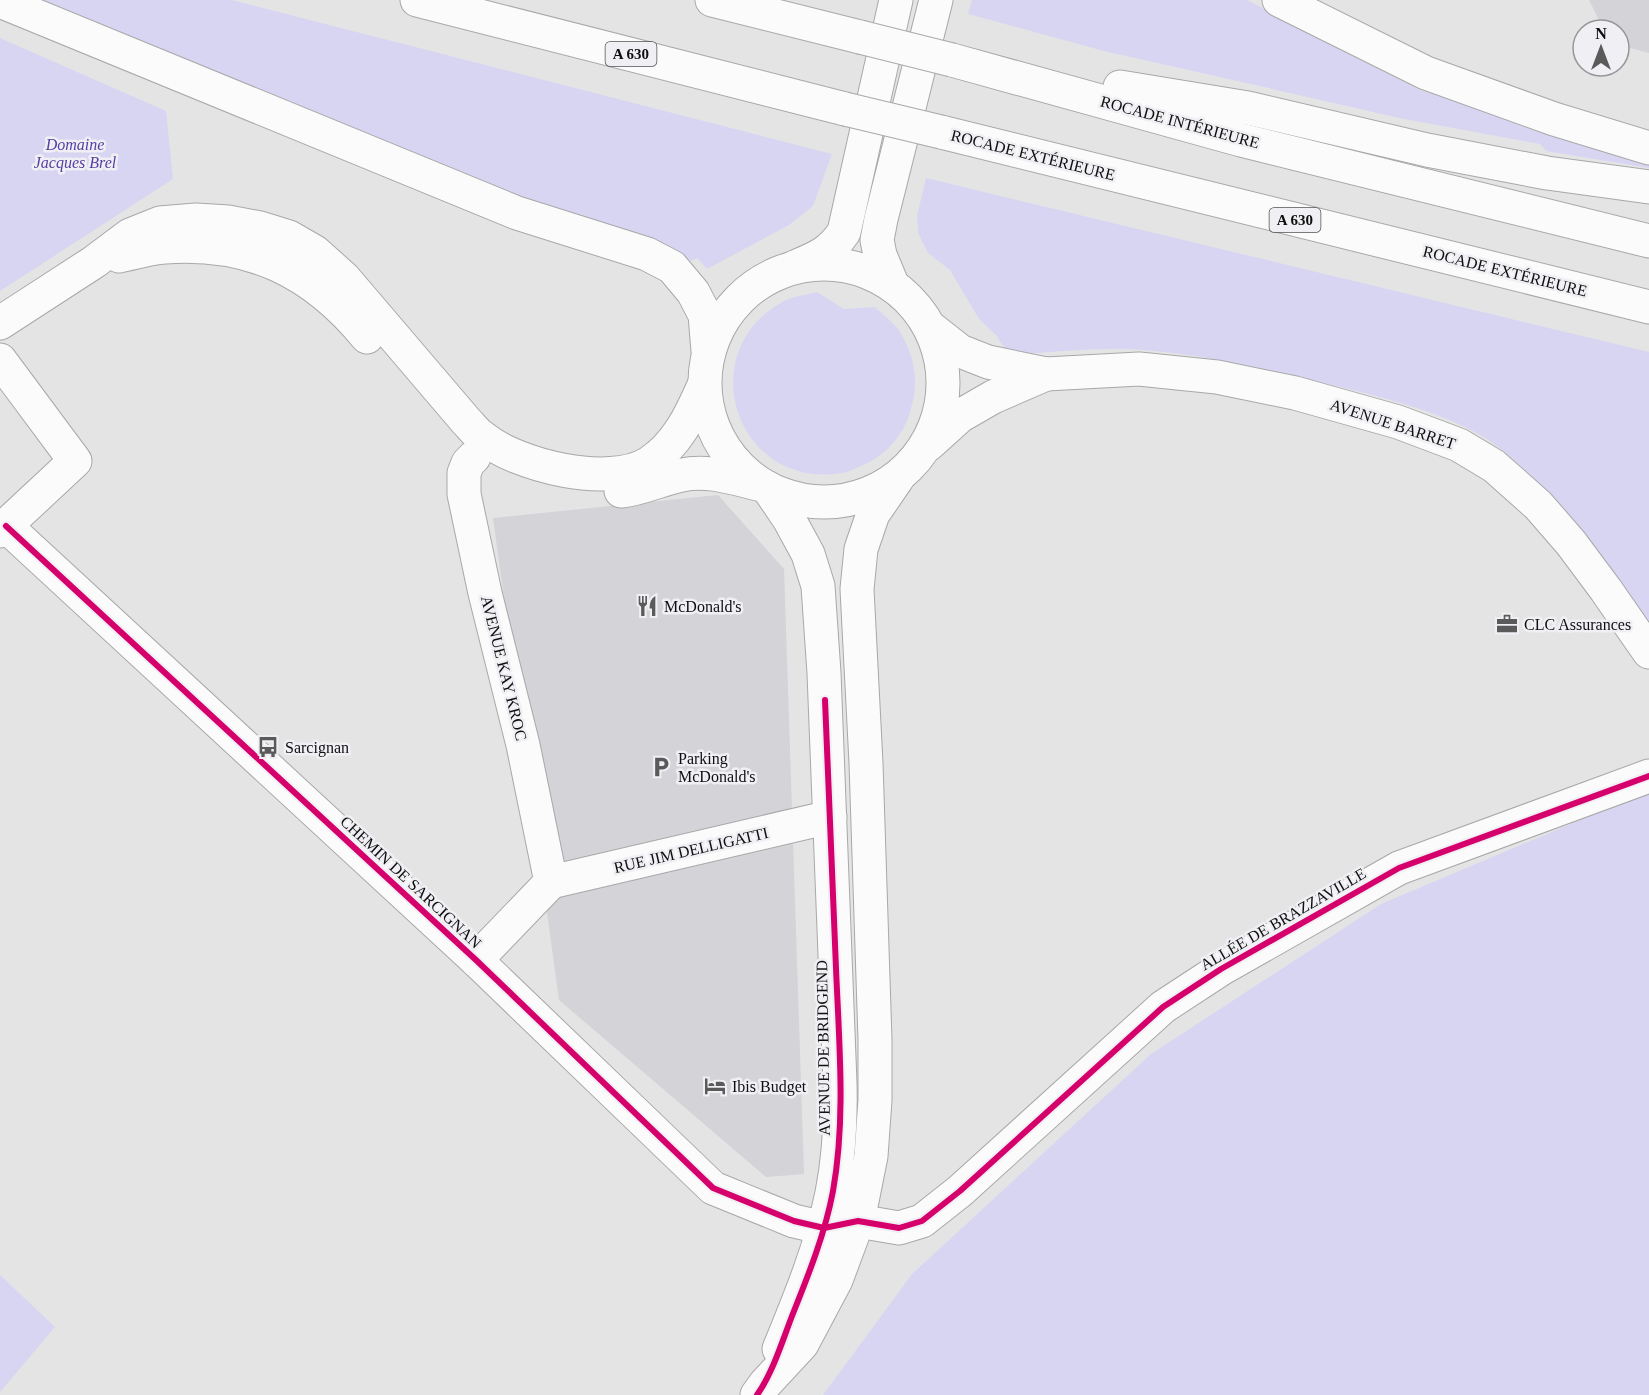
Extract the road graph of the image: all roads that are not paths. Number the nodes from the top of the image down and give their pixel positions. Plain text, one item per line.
1 (417, 0) edge
2 (712, 0) edge
3 (896, 0) edge
4 (936, 0) edge
5 (1279, 0) edge
6 (0, 1) edge
7 (952, 60) junction
8 (1649, 148) edge
9 (1649, 187) edge
10 (1649, 241) edge
11 (94, 262) junction
12 (795, 267) junction
13 (892, 284) junction
14 (1649, 307) edge
15 (0, 323) edge
16 (932, 329) junction
17 (708, 351) junction
18 (0, 360) edge
19 (1046, 374) junction
20 (704, 385) junction
21 (926, 447) junction
22 (474, 457) junction
23 (897, 479) junction
24 (765, 487) junction
25 (3, 529) edge
26 (1649, 652) edge
27 (1649, 777) edge
28 (830, 817) junction
29 (551, 882) junction
30 (476, 960) junction
31 (858, 1221) junction
32 (824, 1228) junction
33 (761, 1390) edge

1 - 14 main road, ROCADE EXTÉRIEURE / A 630, bridge
2 - 7 main road, ROCADE INTÉRIEURE, bridge
3 - 12 main road
4 - 13 main road
5 - 8 main road
6 - 17 main road
7 - 9 main road
7 - 10 main road, ROCADE INTÉRIEURE
11 - 15 main road
11 - 20 main road
11 - 22 main road
12 - 13 main road
12 - 17 main road
13 - 16 main road
16 - 19 main road, AVENUE BARRET
16 - 21 main road
17 - 20 main road
18 - 25 main road, CHEMIN DE SARCIGNAN
19 - 21 main road, AVENUE BARRET
19 - 26 main road, AVENUE BARRET
20 - 24 main road
21 - 23 main road
22 - 24 main road
22 - 29 main road, AVENUE KAY KROC
23 - 24 main road
23 - 31 main road, AVENUE DE BRIDGEND
24 - 28 main road, AVENUE DE BRIDGEND
25 - 30 main road, CHEMIN DE SARCIGNAN
27 - 31 main road, ALLÉE DE BRAZZAVILLE
28 - 29 main road, RUE JIM DELLIGATTI
28 - 32 main road, AVENUE DE BRIDGEND
29 - 30 main road
30 - 32 main road, CHEMIN DE SARCIGNAN
31 - 32 main road
31 - 33 main road, AVENUE DE BRIDGEND
32 - 33 main road, AVENUE DE BRIDGEND

